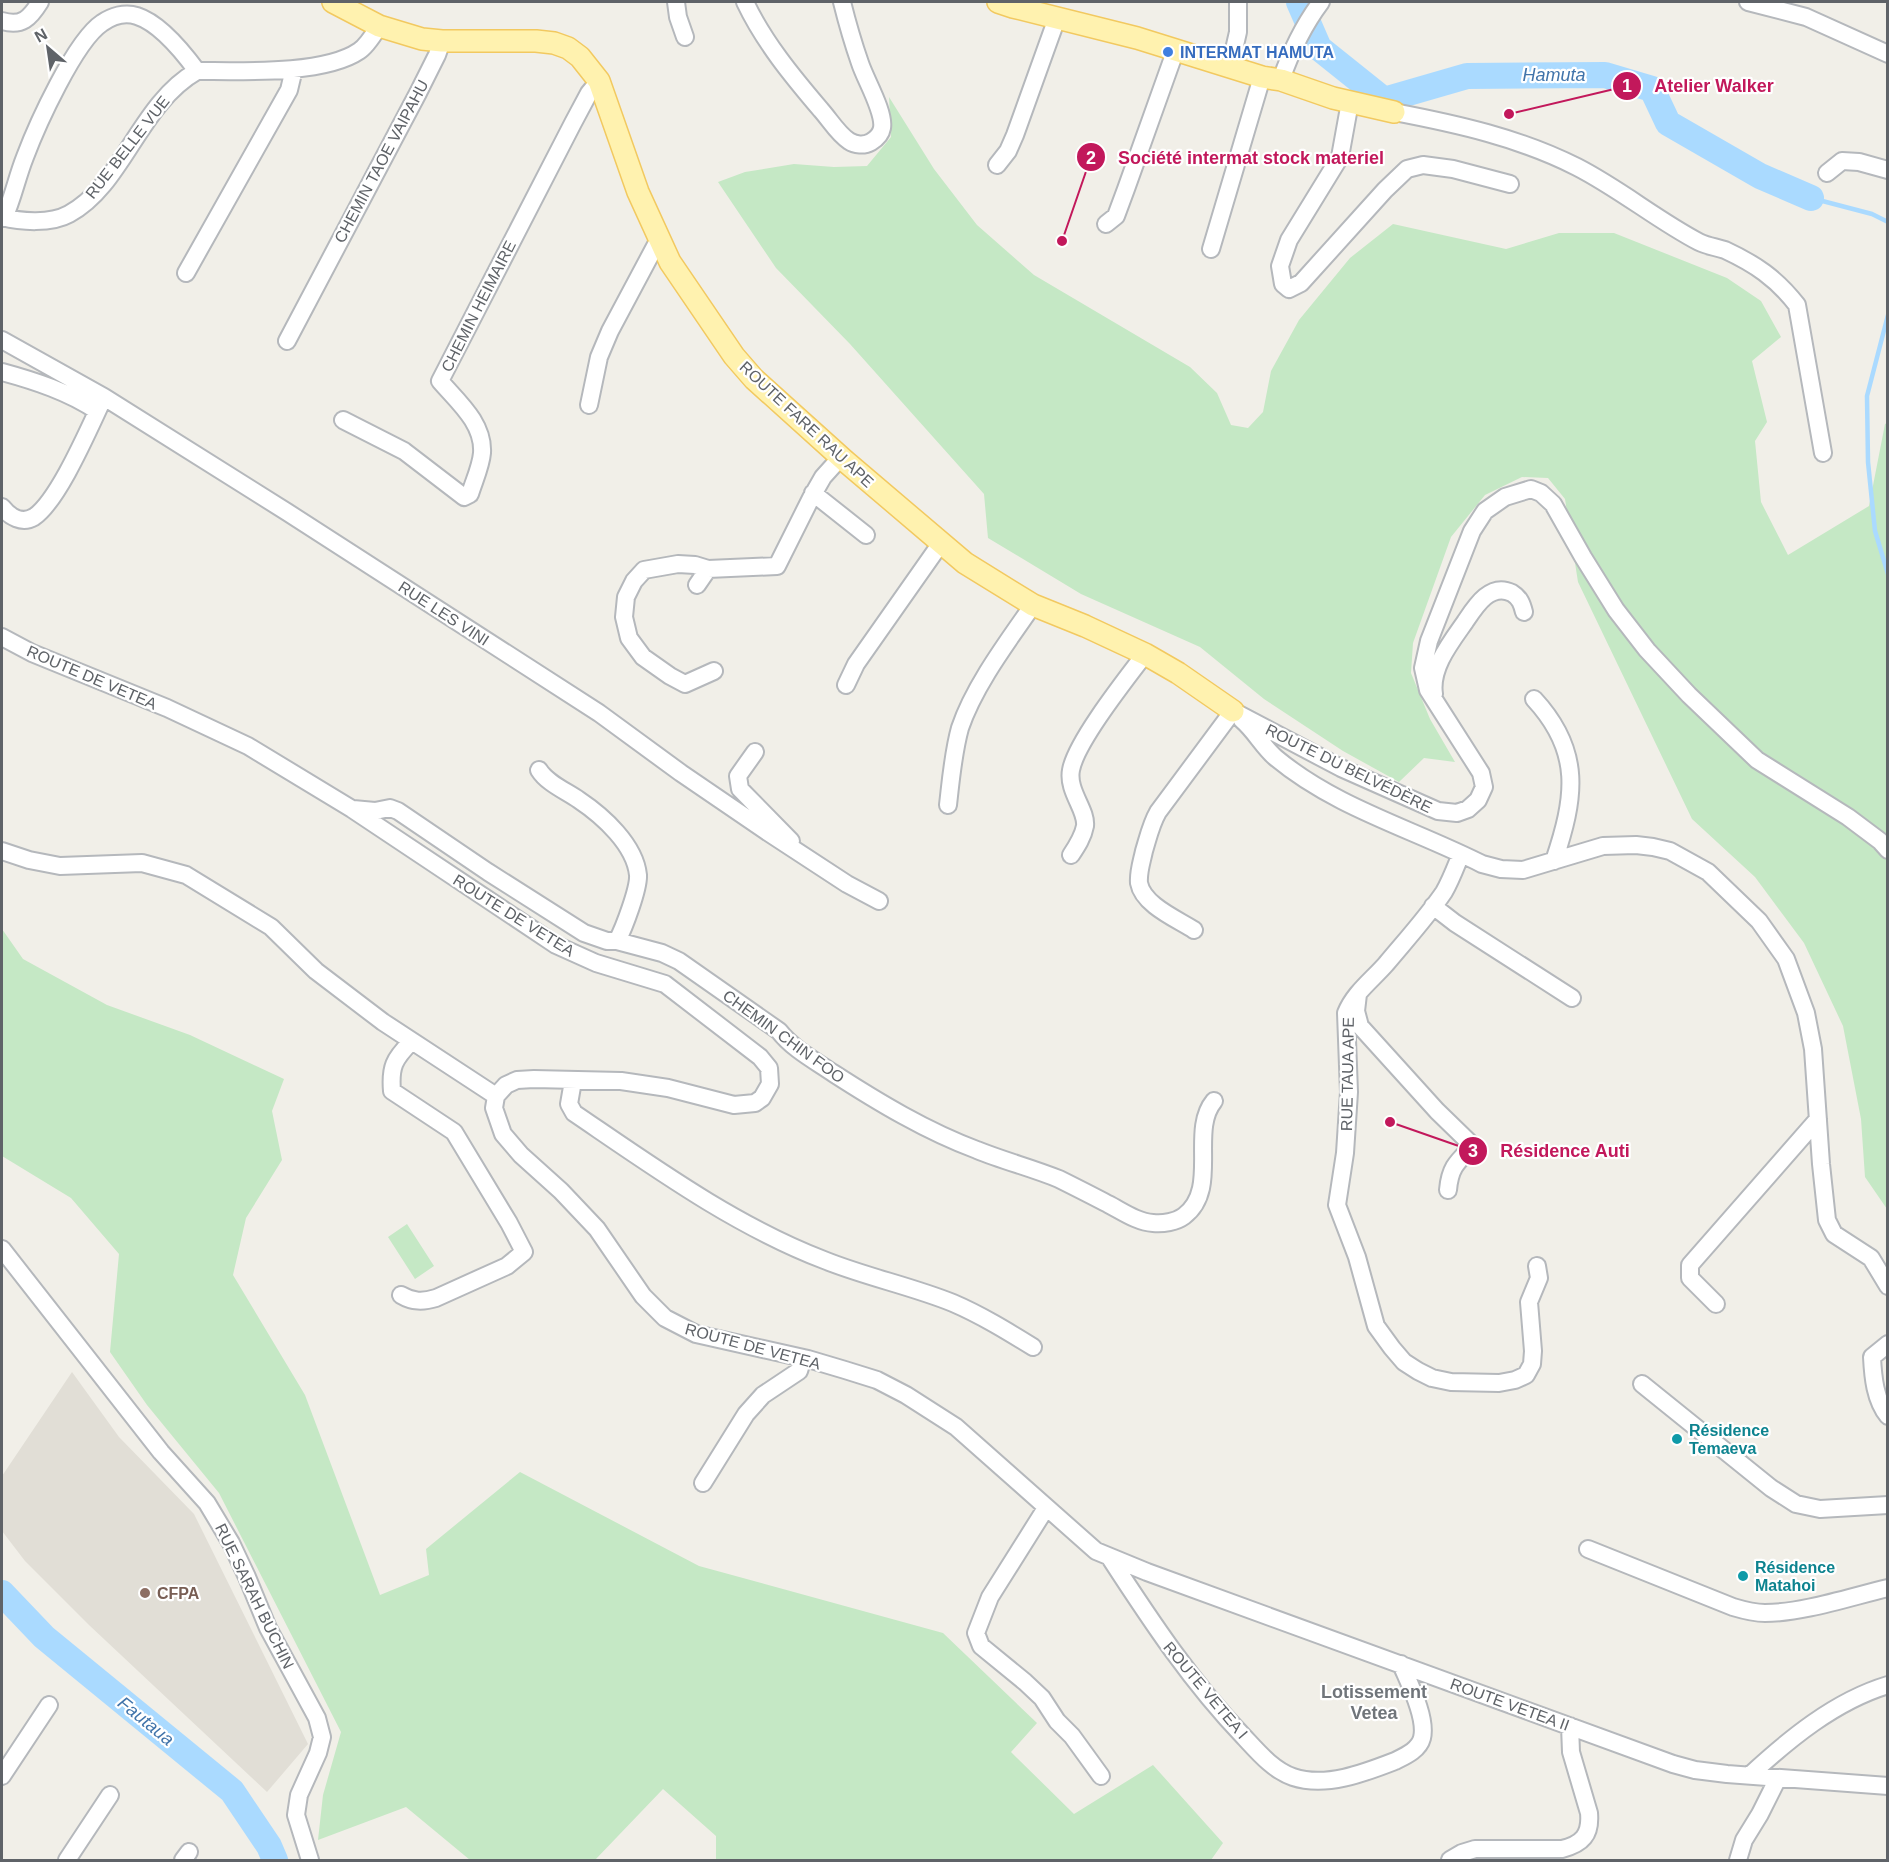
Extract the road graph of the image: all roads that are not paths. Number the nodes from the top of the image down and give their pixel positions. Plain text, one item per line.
1 (40, 2) edge
2 (333, 2) edge
3 (676, 2) edge
4 (745, 2) edge
5 (842, 2) edge
6 (998, 2) edge
7 (1238, 2) edge
8 (1748, 2) edge
9 (1319, 4) edge
10 (1056, 18) junction
11 (2, 21) edge
12 (379, 26) junction
13 (685, 37) dead end
14 (441, 41) junction
15 (1176, 49) junction
16 (1887, 54) edge
17 (1230, 66) junction
18 (294, 69) junction
19 (197, 71) junction
20 (1272, 78) junction
21 (599, 81) junction
22 (1350, 102) junction
23 (1394, 112) joint
24 (998, 165) dead end
25 (1887, 170) edge
26 (1827, 173) dead end
27 (1510, 184) dead end
28 (3, 218) edge
29 (1106, 224) dead end
30 (659, 239) junction
31 (1211, 249) dead end
32 (186, 273) dead end
33 (2, 340) edge
34 (287, 341) dead end
35 (2, 372) edge
36 (101, 404) junction
37 (589, 405) dead end
38 (344, 420) dead end
39 (1823, 453) dead end
40 (841, 457) junction
41 (813, 493) junction
42 (2, 507) edge
43 (866, 535) dead end
44 (941, 543) junction
45 (708, 569) junction
46 (697, 585) dead end
47 (1033, 605) junction
48 (1524, 612) dead end
49 (2, 637) edge
50 (1145, 654) junction
51 (714, 670) dead end
52 (846, 685) dead end
53 (1534, 699) dead end
54 (1436, 704) junction
55 (1233, 711) junction
56 (755, 752) dead end
57 (539, 770) dead end
58 (948, 805) dead end
59 (352, 809) junction
60 (1887, 850) edge
61 (2, 851) edge
62 (803, 854) junction
63 (1461, 854) junction
64 (1071, 855) dead end
65 (1554, 861) junction
66 (879, 901) dead end
67 (1433, 906) junction
68 (1194, 930) dead end
69 (618, 941) junction
70 (1358, 993) junction
71 (1572, 998) dead end
72 (411, 1042) junction
73 (573, 1081) junction
74 (496, 1096) junction
75 (1214, 1101) dead end
76 (1818, 1119) junction
77 (1448, 1190) dead end
78 (2, 1249) edge
79 (1537, 1266) dead end
80 (1887, 1286) edge
81 (401, 1295) dead end
82 (1716, 1304) dead end
83 (1887, 1344) edge
84 (1032, 1347) dead end
85 (802, 1358) junction
86 (1642, 1384) dead end
87 (1887, 1416) edge
88 (703, 1483) dead end
89 (1887, 1505) edge
90 (1046, 1508) junction
91 (1588, 1549) dead end
92 (1110, 1558) junction
93 (1887, 1588) edge
94 (1401, 1664) junction
95 (1887, 1685) edge
96 (49, 1705) dead end
97 (1570, 1726) junction
98 (2, 1776) edge
99 (1101, 1776) dead end
100 (1749, 1776) junction
101 (1778, 1778) junction
102 (1887, 1786) edge
103 (110, 1795) dead end
104 (67, 1860) edge
105 (310, 1860) edge
106 (1450, 1860) edge
107 (1738, 1860) edge

1 - 11 street
2 - 12 main road, ROUTE FARE RAU APE
3 - 13 street
4 - 5 street
6 - 10 main road
7 - 17 street
8 - 16 street
9 - 20 street
10 - 15 main road
10 - 24 street
12 - 14 main road, ROUTE FARE RAU APE
12 - 18 street
14 - 21 main road, ROUTE FARE RAU APE
14 - 34 street, CHEMIN TAOE VAIPAHU
15 - 17 main road
15 - 29 street
17 - 20 main road
18 - 19 street
18 - 32 street
19 - 28 street, RUE BELLE VUE
19 - 28 street
20 - 22 main road
20 - 31 street
21 - 30 main road, ROUTE FARE RAU APE
21 - 38 street, CHEMIN HEIMAIRE
22 - 23 main road
22 - 27 street
23 - 39 street
25 - 26 street
30 - 37 street
30 - 40 main road, ROUTE FARE RAU APE
33 - 36 street, RUE LES VINI
35 - 36 street
36 - 42 street
36 - 62 street, RUE LES VINI
40 - 41 street
40 - 44 main road, ROUTE FARE RAU APE
41 - 43 street
41 - 45 street
44 - 47 main road, ROUTE FARE RAU APE
44 - 52 street
45 - 46 street
45 - 51 street
47 - 50 main road, ROUTE FARE RAU APE
47 - 58 street
48 - 54 street
49 - 59 street, ROUTE DE VETEA
50 - 55 main road, ROUTE FARE RAU APE
50 - 64 street
53 - 65 street
54 - 55 street, ROUTE DU BELVÉDÈRE
54 - 60 street, ROUTE DU BELVÉDÈRE
55 - 63 street
55 - 68 street
56 - 62 street
57 - 69 street
59 - 69 street, CHEMIN CHIN FOO
59 - 73 street, ROUTE DE VETEA
61 - 72 street
62 - 66 street, RUE LES VINI
63 - 65 street
63 - 67 street, RUE TAUA APE
65 - 76 street
67 - 70 street, RUE TAUA APE
67 - 71 street
69 - 75 street, CHEMIN CHIN FOO
70 - 77 street
70 - 79 street, RUE TAUA APE
72 - 74 street
72 - 81 street
73 - 74 street, ROUTE DE VETEA
73 - 84 street
74 - 85 street, ROUTE DE VETEA
76 - 80 street
76 - 82 street
78 - 105 street, RUE SARAH BUCHIN
83 - 87 street
85 - 88 street
85 - 90 street, ROUTE DE VETEA
86 - 89 street
90 - 92 street, ROUTE DE VETEA
90 - 99 street
91 - 93 street
92 - 94 street, ROUTE VETEA II
92 - 94 street, ROUTE VETEA I
94 - 97 street, ROUTE VETEA II
95 - 100 street
96 - 98 street
97 - 100 street, ROUTE VETEA II
97 - 106 street
100 - 101 street, ROUTE VETEA II
101 - 102 street, ROUTE VETEA II
101 - 107 street
103 - 104 street

